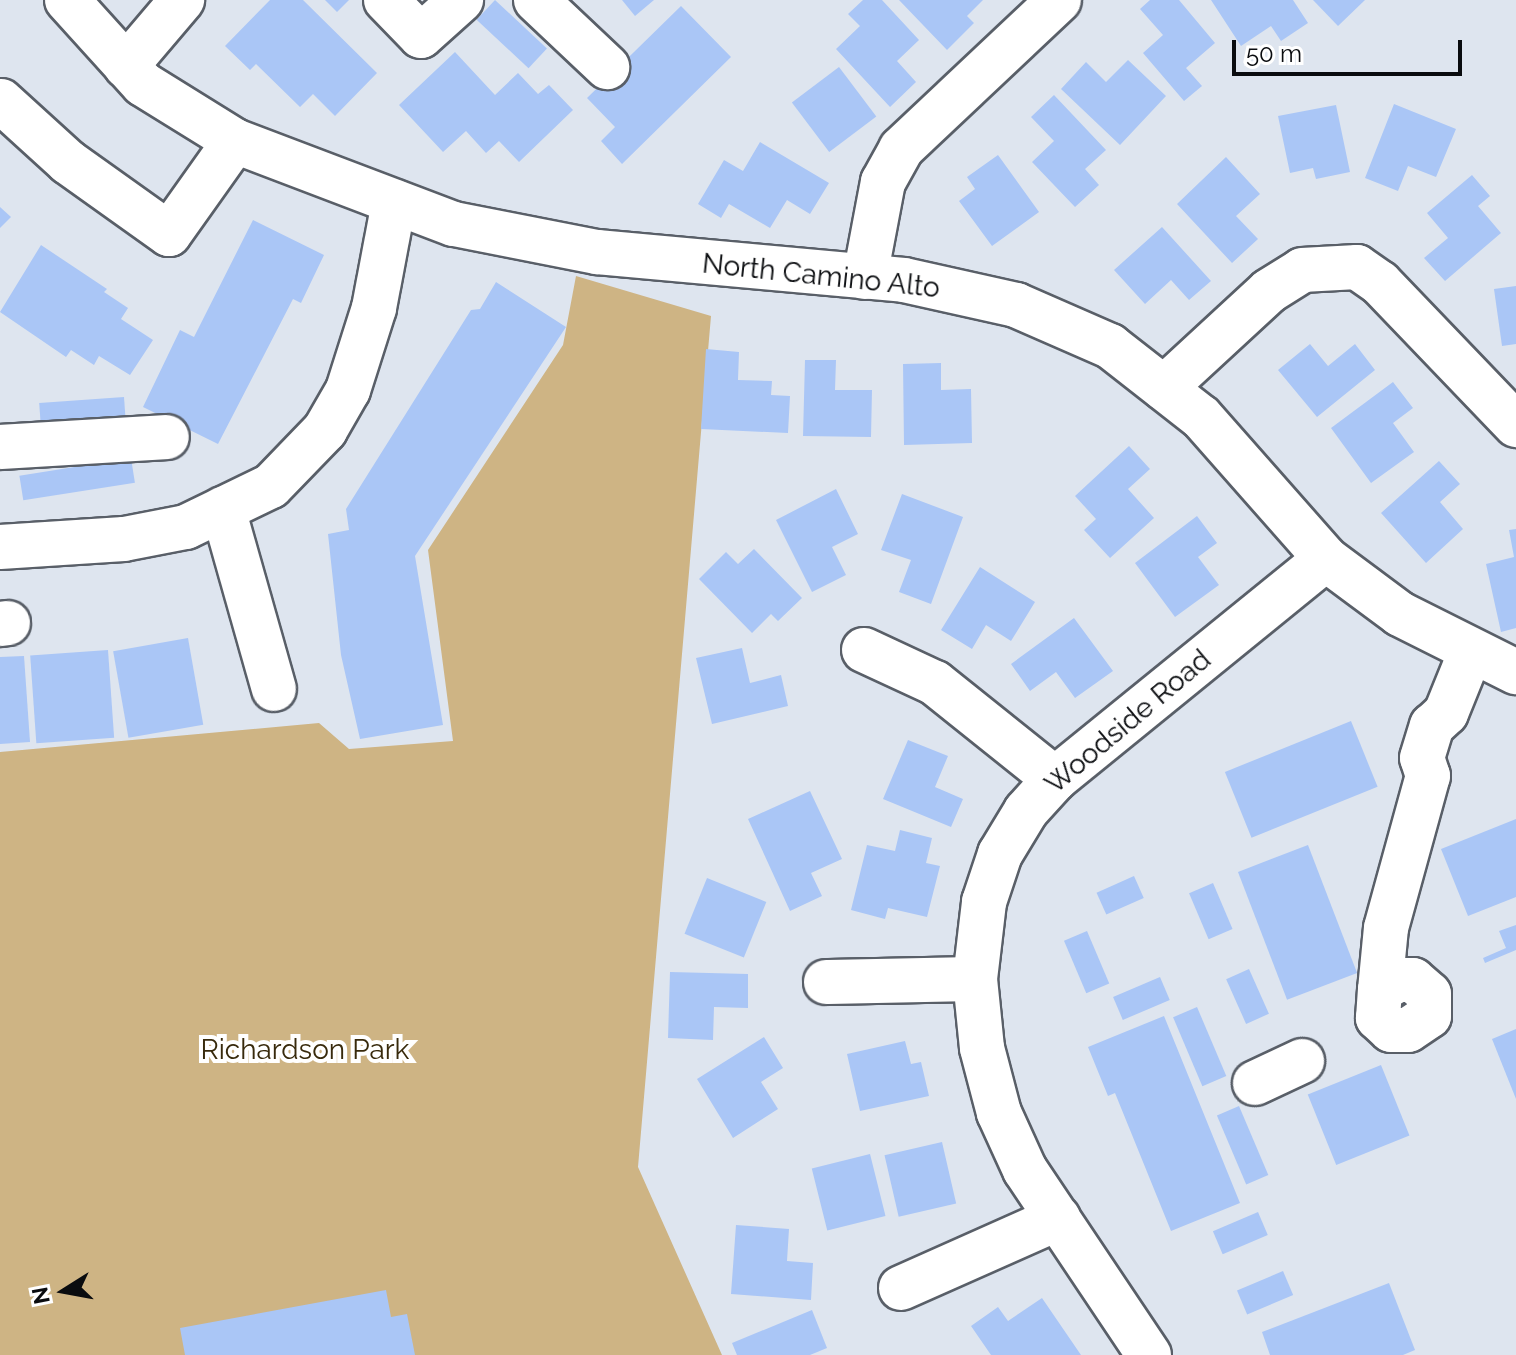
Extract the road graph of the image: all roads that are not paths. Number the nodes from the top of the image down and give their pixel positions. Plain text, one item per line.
1 (67, 0) edge
2 (182, 0) edge
3 (386, 0) edge
4 (461, 0) edge
5 (536, 0) edge
6 (1059, 0) edge
7 (126, 66) junction
8 (607, 67) dead end
9 (1, 101) edge
10 (235, 141) junction
11 (394, 202) junction
12 (865, 277) junction
13 (1164, 388) junction
14 (1516, 425) edge
15 (167, 437) dead end
16 (0, 447) edge
17 (223, 509) junction
18 (0, 547) edge
19 (1326, 559) junction
20 (864, 650) dead end
21 (1471, 651) junction
22 (1516, 672) edge
23 (274, 689) dead end
24 (1055, 779) junction
25 (975, 979) junction
26 (826, 982) dead end
27 (1380, 990) dead end
28 (1302, 1061) dead end
29 (1255, 1083) dead end
30 (1058, 1218) junction
31 (901, 1288) dead end
32 (1149, 1355) edge

1 - 7 street, North Camino Alto
2 - 7 street
3 - 4 street
5 - 8 street
6 - 12 street
7 - 10 street, North Camino Alto
9 - 10 street
10 - 11 street, North Camino Alto
11 - 12 street, North Camino Alto
11 - 17 street
12 - 13 street, North Camino Alto
13 - 14 street
13 - 19 street, North Camino Alto
15 - 16 street
17 - 18 street
17 - 23 street
19 - 21 street, North Camino Alto
19 - 24 street, Woodside Road
20 - 24 street
21 - 22 street, North Camino Alto
21 - 27 street
24 - 25 street, Woodside Road
25 - 26 street
25 - 30 street, Woodside Road
28 - 29 street
30 - 31 street
30 - 32 street, Woodside Road

